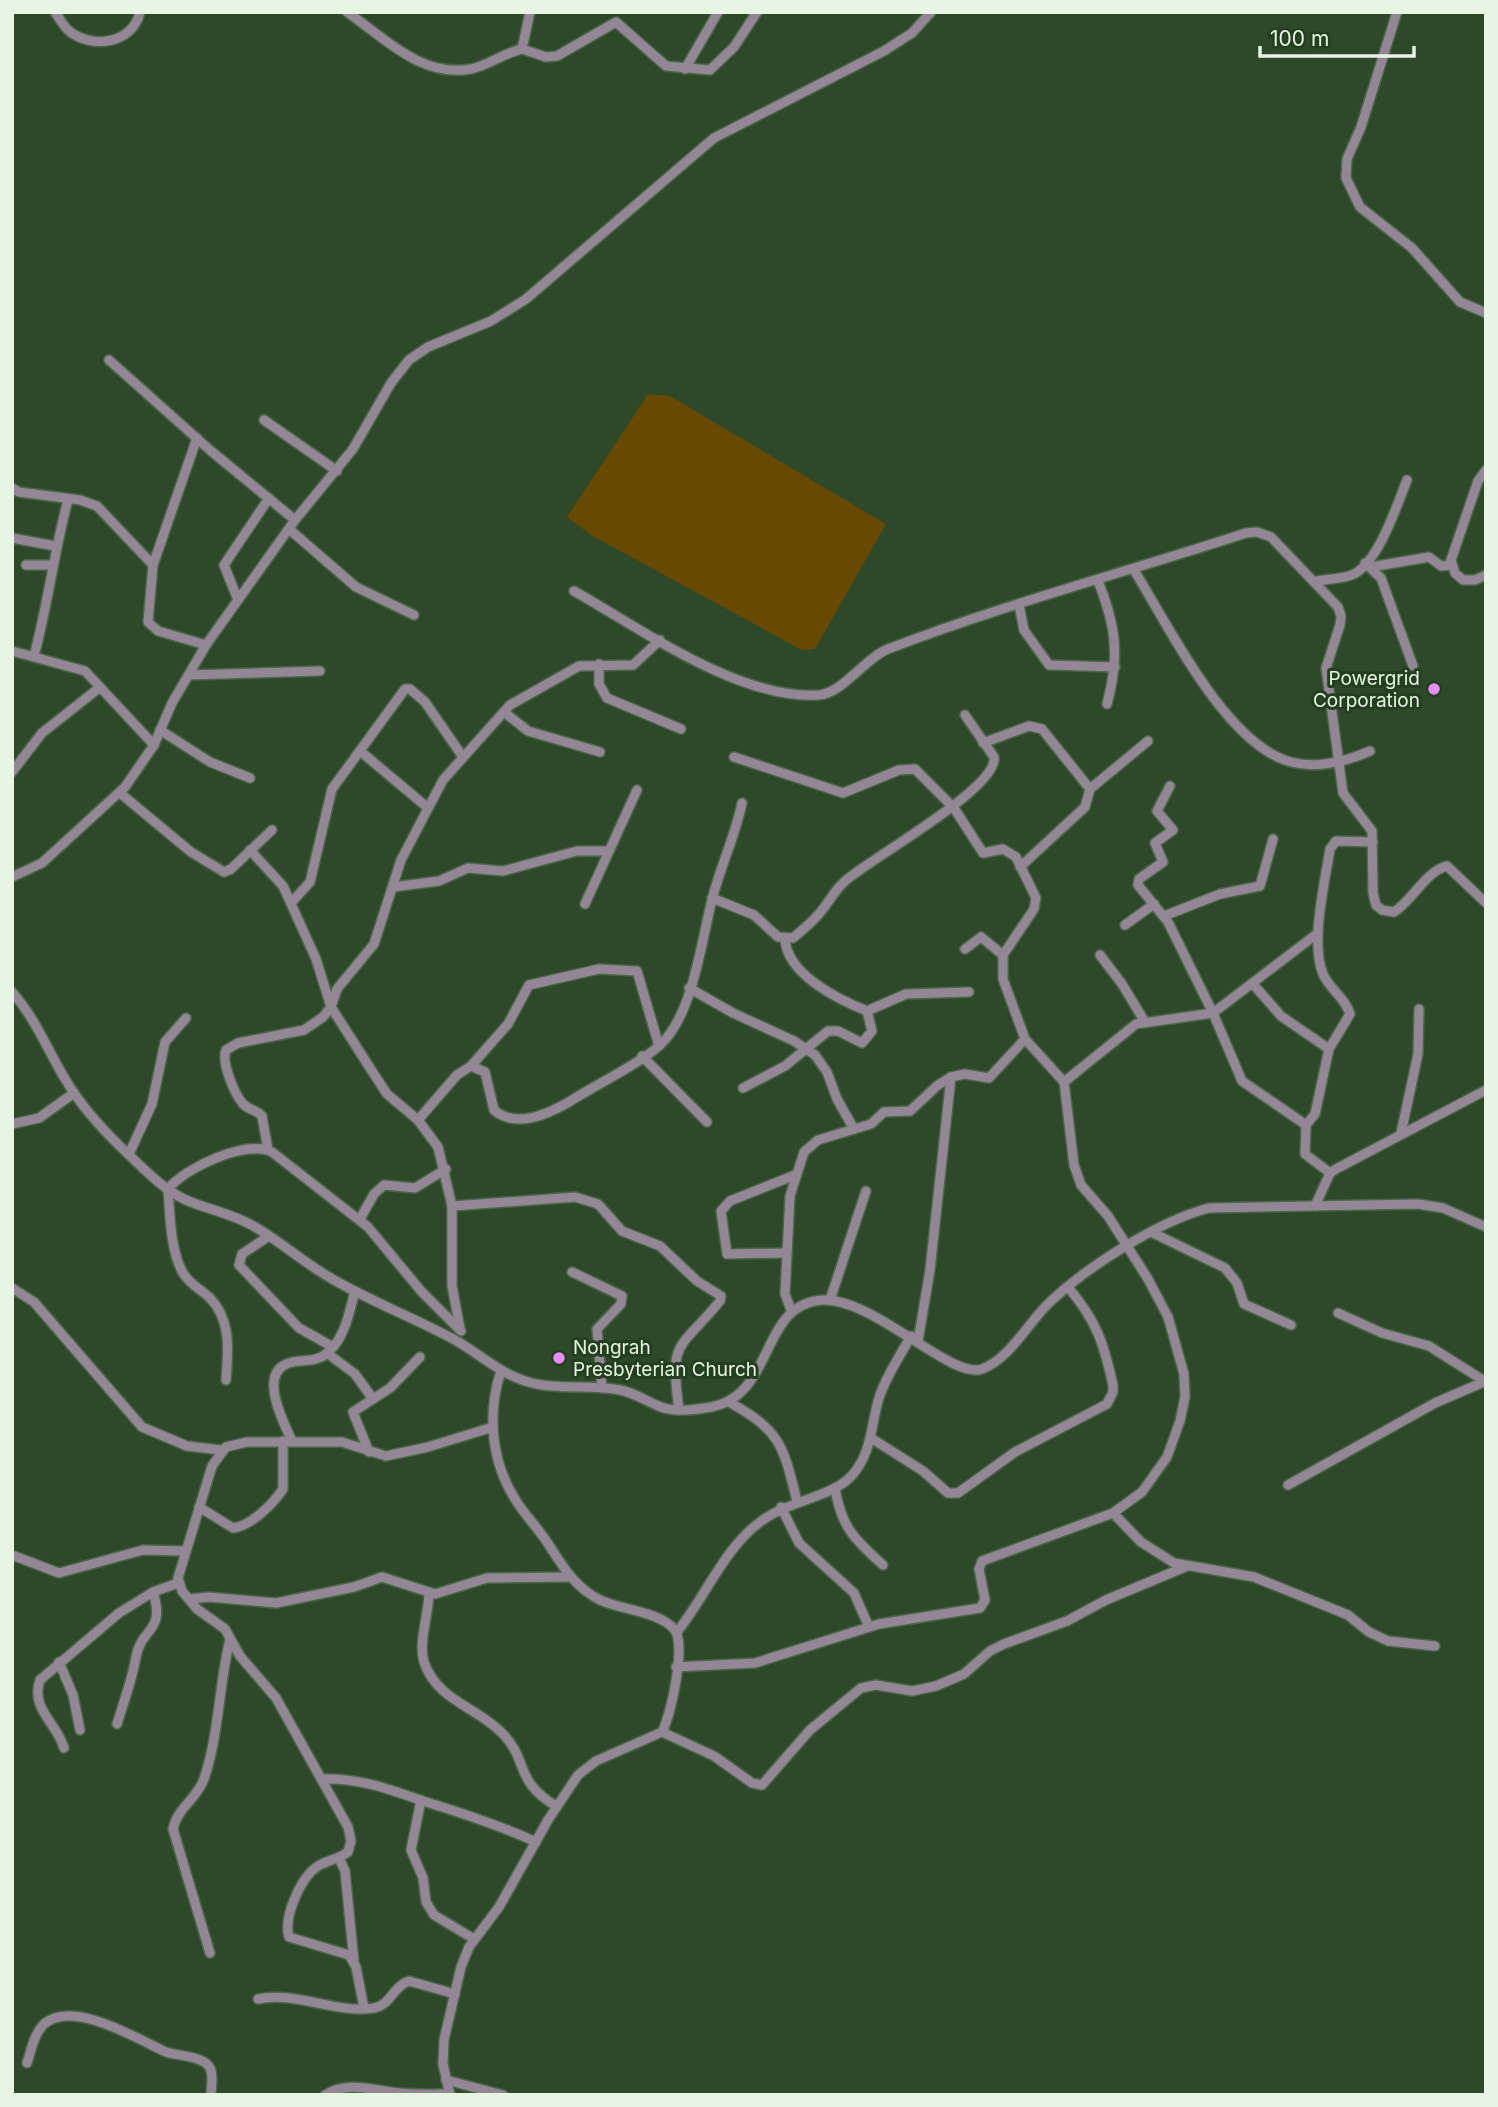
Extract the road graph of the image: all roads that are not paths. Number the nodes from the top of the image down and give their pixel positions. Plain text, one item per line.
1 (55, 12) edge
2 (140, 12) edge
3 (347, 12) edge
4 (530, 12) edge
5 (622, 12) edge
6 (718, 12) edge
7 (757, 12) edge
8 (931, 12) edge
9 (1397, 12) edge
10 (621, 24) junction
11 (522, 49) junction
12 (685, 69) junction
13 (1486, 313) edge
14 (109, 360) dead end
15 (264, 420) dead end
16 (197, 438) junction
17 (1486, 470) edge
18 (337, 471) junction
19 (1407, 480) dead end
20 (14, 490) edge
21 (269, 498) junction
22 (68, 500) junction
23 (295, 520) junction
24 (289, 529) junction
25 (12, 538) edge
26 (55, 546) junction
27 (26, 565) dead end
28 (52, 565) junction
29 (153, 565) junction
30 (1368, 565) junction
31 (1451, 565) junction
32 (1135, 570) junction
33 (1486, 575) edge
34 (1098, 581) junction
35 (1317, 582) junction
36 (574, 592) dead end
37 (238, 600) junction
38 (1019, 605) junction
39 (414, 615) dead end
40 (660, 640) junction
41 (206, 645) junction
42 (12, 651) edge
43 (34, 656) junction
44 (598, 664) junction
45 (1413, 666) dead end
46 (1115, 667) junction
47 (320, 671) dead end
48 (189, 675) junction
49 (99, 688) junction
50 (1107, 704) dead end
51 (503, 712) junction
52 (965, 715) dead end
53 (681, 729) dead end
54 (160, 730) junction
55 (1148, 741) dead end
56 (983, 743) junction
57 (154, 745) junction
58 (360, 751) junction
59 (1370, 751) dead end
60 (600, 752) dead end
61 (463, 757) junction
62 (734, 757) dead end
63 (1340, 761) junction
64 (12, 772) edge
65 (250, 778) dead end
66 (1170, 786) dead end
67 (1090, 789) junction
68 (638, 790) dead end
69 (120, 793) junction
70 (742, 803) dead end
71 (428, 808) junction
72 (954, 808) junction
73 (272, 830) dead end
74 (1273, 839) dead end
75 (1373, 842) junction
76 (250, 850) junction
77 (608, 851) junction
78 (1020, 867) junction
79 (12, 877) edge
80 (393, 887) junction
81 (712, 898) junction
82 (291, 903) junction
83 (1486, 903) edge
84 (585, 904) dead end
85 (1154, 904) junction
86 (1164, 916) junction
87 (1125, 925) dead end
88 (1318, 933) junction
89 (785, 939) junction
90 (965, 949) dead end
91 (1003, 955) junction
92 (1100, 955) dead end
93 (1253, 984) junction
94 (689, 988) junction
95 (12, 992) edge
96 (969, 992) dead end
97 (331, 1007) junction
98 (1419, 1009) dead end
99 (867, 1011) junction
100 (1213, 1013) junction
101 (186, 1018) dead end
102 (1145, 1022) junction
103 (1025, 1038) junction
104 (659, 1046) junction
105 (806, 1048) junction
106 (1329, 1049) junction
107 (642, 1056) junction
108 (471, 1066) junction
109 (951, 1077) junction
110 (1064, 1082) junction
111 (743, 1088) dead end
112 (1486, 1090) edge
113 (74, 1093) junction
114 (418, 1120) junction
115 (708, 1122) dead end
116 (12, 1124) edge
117 (1306, 1125) junction
118 (854, 1129) junction
119 (1401, 1133) junction
120 (268, 1150) junction
121 (129, 1154) junction
122 (446, 1169) junction
123 (1330, 1173) junction
124 (795, 1175) junction
125 (168, 1189) junction
126 (866, 1191) dead end
127 (452, 1206) junction
128 (1315, 1206) junction
129 (360, 1219) junction
130 (1485, 1225) edge
131 (1153, 1233) junction
132 (268, 1236) junction
133 (1126, 1248) junction
134 (786, 1253) junction
135 (572, 1272) dead end
136 (1068, 1287) junction
137 (12, 1288) edge
138 (355, 1291) junction
139 (830, 1300) junction
140 (790, 1310) junction
141 (1338, 1313) dead end
142 (1291, 1325) dead end
143 (461, 1331) junction
144 (915, 1338) junction
145 (470, 1348) junction
146 (330, 1350) junction
147 (420, 1357) dead end
148 (501, 1371) junction
149 (226, 1380) dead end
150 (1486, 1381) edge
151 (603, 1388) junction
152 (373, 1399) junction
153 (729, 1402) junction
154 (679, 1410) junction
155 (493, 1427) junction
156 (871, 1438) junction
157 (287, 1441) junction
158 (221, 1450) junction
159 (369, 1452) junction
160 (1287, 1485) dead end
161 (835, 1488) junction
162 (797, 1501) junction
163 (199, 1507) junction
164 (781, 1507) junction
165 (1113, 1513) junction
166 (184, 1551) junction
167 (12, 1555) edge
168 (883, 1565) dead end
169 (1185, 1567) junction
170 (571, 1577) junction
171 (178, 1583) junction
172 (153, 1592) junction
173 (429, 1592) junction
174 (189, 1599) junction
175 (869, 1627) junction
176 (677, 1632) junction
177 (230, 1639) junction
178 (1435, 1646) dead end
179 (59, 1662) junction
180 (676, 1667) junction
181 (117, 1724) dead end
182 (80, 1730) dead end
183 (663, 1732) junction
184 (64, 1748) dead end
185 (323, 1779) junction
186 (421, 1800) junction
187 (556, 1806) junction
188 (536, 1842) junction
189 (339, 1858) junction
190 (474, 1938) junction
191 (210, 1953) dead end
192 (354, 1962) junction
193 (455, 1994) junction
194 (258, 1999) dead end
195 (364, 2008) junction
196 (27, 2063) dead end
197 (446, 2080) junction
198 (450, 2094) edge
199 (211, 2095) edge
200 (326, 2095) edge
201 (503, 2095) edge

1 - 2 street
3 - 11 street
4 - 11 street
5 - 10 street
6 - 12 street
7 - 12 street
8 - 18 street
9 - 13 street
10 - 11 street
10 - 12 street
14 - 16 street
15 - 18 street
16 - 21 street
16 - 29 street
17 - 31 street
18 - 23 street
19 - 30 street
20 - 22 street
21 - 23 street
21 - 37 street
22 - 26 street
22 - 29 street
23 - 24 street
24 - 37 street
24 - 39 street
25 - 26 street
26 - 28 street
27 - 28 street
28 - 43 street
29 - 41 street
30 - 31 street
30 - 35 street
30 - 45 street
31 - 33 street
32 - 34 street
32 - 35 street
32 - 63 street
34 - 38 street
34 - 46 street
35 - 63 street
36 - 40 street
37 - 41 street
38 - 40 street
38 - 46 street
40 - 44 street
41 - 48 street
42 - 43 street
43 - 49 street
44 - 51 street
44 - 53 street
46 - 50 street
47 - 48 street
48 - 54 street
49 - 57 street
49 - 64 street
51 - 60 street
51 - 61 street
52 - 56 street
54 - 57 street
54 - 65 street
55 - 67 street
56 - 67 street
56 - 72 street
57 - 69 street
58 - 61 street
58 - 71 street
58 - 82 street
59 - 63 street
61 - 71 street
62 - 72 street
63 - 75 street
66 - 85 street
67 - 78 street
68 - 77 street
69 - 76 street
69 - 79 street
70 - 81 street
71 - 80 street
72 - 78 street
72 - 89 street
73 - 76 street
74 - 86 street
75 - 83 street
75 - 88 street
76 - 82 street
77 - 80 street
77 - 84 street
78 - 91 street
80 - 97 street
81 - 89 street
81 - 94 street
82 - 97 street
85 - 86 street
85 - 87 street
86 - 100 street
88 - 93 street
88 - 106 street
89 - 99 street
90 - 91 street
91 - 103 street
92 - 102 street
93 - 100 street
93 - 106 street
94 - 104 street
94 - 105 street
95 - 113 street
96 - 99 street
97 - 114 street
97 - 120 street
98 - 119 street
99 - 105 street
100 - 102 street
100 - 117 street
101 - 121 street
102 - 110 street
103 - 109 street
103 - 110 street
104 - 107 street
104 - 108 street
105 - 111 street
105 - 118 street
106 - 117 street
107 - 108 street
107 - 115 street
108 - 114 street
109 - 118 street
109 - 144 street
110 - 133 street
112 - 119 street
113 - 116 street
113 - 121 street
114 - 122 street
117 - 123 street
118 - 124 street
119 - 123 street
120 - 125 street
120 - 129 street
121 - 125 street
122 - 127 street
122 - 129 street
123 - 128 street
124 - 134 street
124 - 134 street
125 - 132 street
125 - 149 street
126 - 139 street
127 - 143 street
127 - 154 street
128 - 130 street
128 - 131 street
129 - 143 street
131 - 133 street
131 - 142 street
132 - 138 street
132 - 146 street
133 - 136 street
133 - 165 street
134 - 140 street
135 - 151 street
136 - 144 street
136 - 156 street
137 - 158 street
138 - 145 street
138 - 146 street
139 - 140 street
139 - 144 street
140 - 153 street
141 - 150 street
143 - 145 street
144 - 156 street
145 - 148 street
146 - 152 street
146 - 157 street
147 - 152 street
148 - 151 street
148 - 155 street
150 - 160 street
151 - 154 street
152 - 159 street
153 - 154 street
153 - 162 street
155 - 159 street
155 - 170 street
156 - 161 street
157 - 158 street
157 - 159 street
157 - 163 street
158 - 163 street
161 - 162 street
161 - 168 street
162 - 164 street
163 - 166 street
164 - 175 street
164 - 176 street
165 - 169 street
165 - 175 street
166 - 167 street
166 - 171 street
169 - 178 street
169 - 183 street
170 - 173 street
170 - 176 street
171 - 172 street
171 - 174 street
172 - 179 street
172 - 181 street
173 - 174 street
173 - 187 street
174 - 177 street
175 - 180 street
176 - 180 street
177 - 185 street
177 - 191 street
179 - 182 street
179 - 184 street
180 - 183 street
183 - 187 street
185 - 186 street
185 - 189 street
186 - 188 street
186 - 190 street
187 - 188 street
188 - 190 street
189 - 192 street
189 - 192 street
190 - 193 street
192 - 195 street
193 - 195 street
193 - 197 street
194 - 195 street
196 - 199 street
197 - 198 street
197 - 201 street
198 - 200 street

